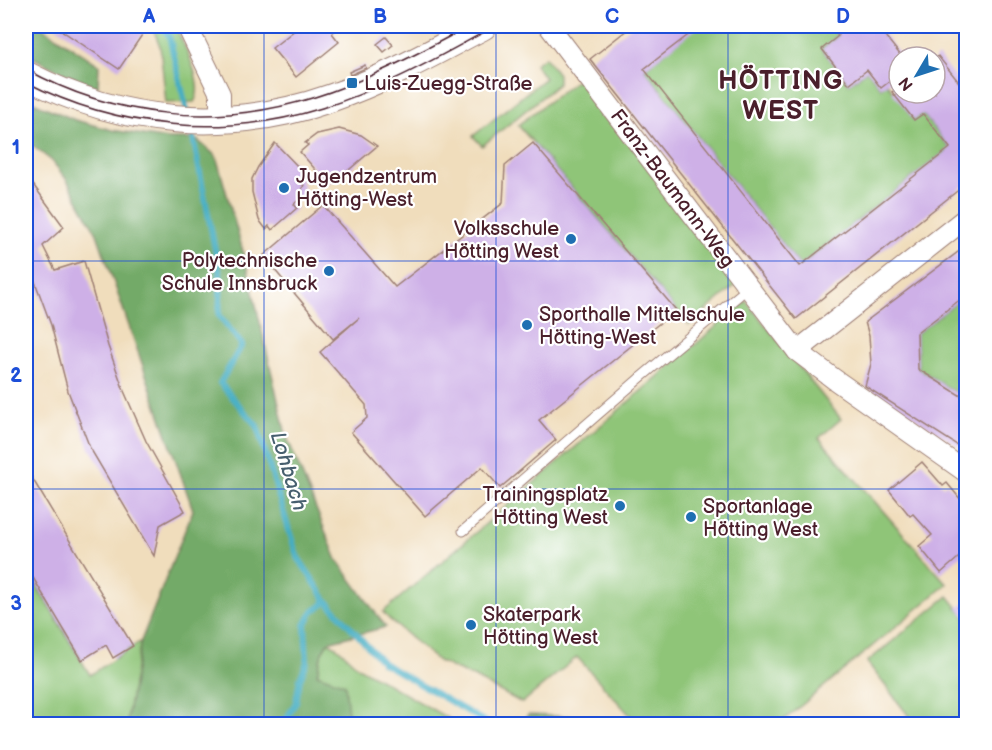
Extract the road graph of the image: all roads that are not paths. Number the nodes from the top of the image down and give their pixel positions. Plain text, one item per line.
1 (187, 26) edge
2 (483, 26) edge
3 (549, 26) edge
4 (26, 75) edge
5 (208, 120) junction
6 (966, 218) edge
7 (749, 287) junction
8 (797, 351) junction
9 (966, 472) edge
10 (463, 531) dead end

1 - 5 street
2 - 5 street
3 - 7 street, Franz-Baumann-Weg
4 - 5 street
6 - 8 street
7 - 8 street, Franz-Baumann-Weg
7 - 10 lane
8 - 9 street, Franz-Baumann-Weg

